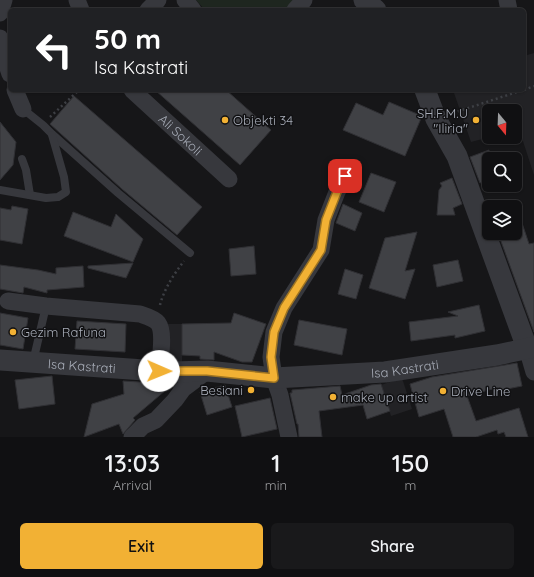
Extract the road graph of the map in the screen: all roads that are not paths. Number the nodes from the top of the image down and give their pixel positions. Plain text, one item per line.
1 (4, 0) edge
2 (158, 0) edge
3 (185, 0) edge
4 (304, 0) edge
5 (364, 0) edge
6 (150, 8) edge
7 (191, 8) edge
8 (298, 8) edge
9 (374, 8) edge
10 (0, 12) edge
11 (0, 38) edge
12 (8, 68) edge
13 (17, 92) edge
14 (134, 92) edge
15 (426, 92) edge
16 (23, 109) joint
17 (52, 134) junction
18 (22, 159) dead end
19 (345, 176) dead end
20 (228, 180) dead end
21 (0, 190) edge
22 (30, 195) junction
23 (468, 209) dead end
24 (482, 224) edge
25 (482, 227) edge
26 (489, 240) edge
27 (190, 253) road end
28 (8, 300) dead end
29 (46, 306) junction
30 (531, 347) edge
31 (0, 360) edge
32 (33, 362) junction
33 (159, 371) junction
34 (207, 371) junction
35 (534, 372) edge
36 (274, 378) junction
37 (132, 437) edge
38 (289, 437) edge

1 - 10 street
2 - 6 street
3 - 7 street
4 - 8 street
5 - 9 street
11 - 12 street
13 - 16 street
14 - 20 street, Ali Sokoli
15 - 24 street
16 - 17 lane
17 - 22 lane
17 - 27 lane
18 - 22 lane
19 - 36 street
21 - 22 lane
23 - 25 lane
26 - 30 street
28 - 29 street
29 - 32 lane, Isa Kastrati
29 - 33 street
30 - 35 street
30 - 36 street, Isa Kastrati
31 - 32 street, Isa Kastrati
32 - 33 street, Isa Kastrati
33 - 34 street, Isa Kastrati
34 - 36 street, Isa Kastrati
34 - 37 street
36 - 38 street

